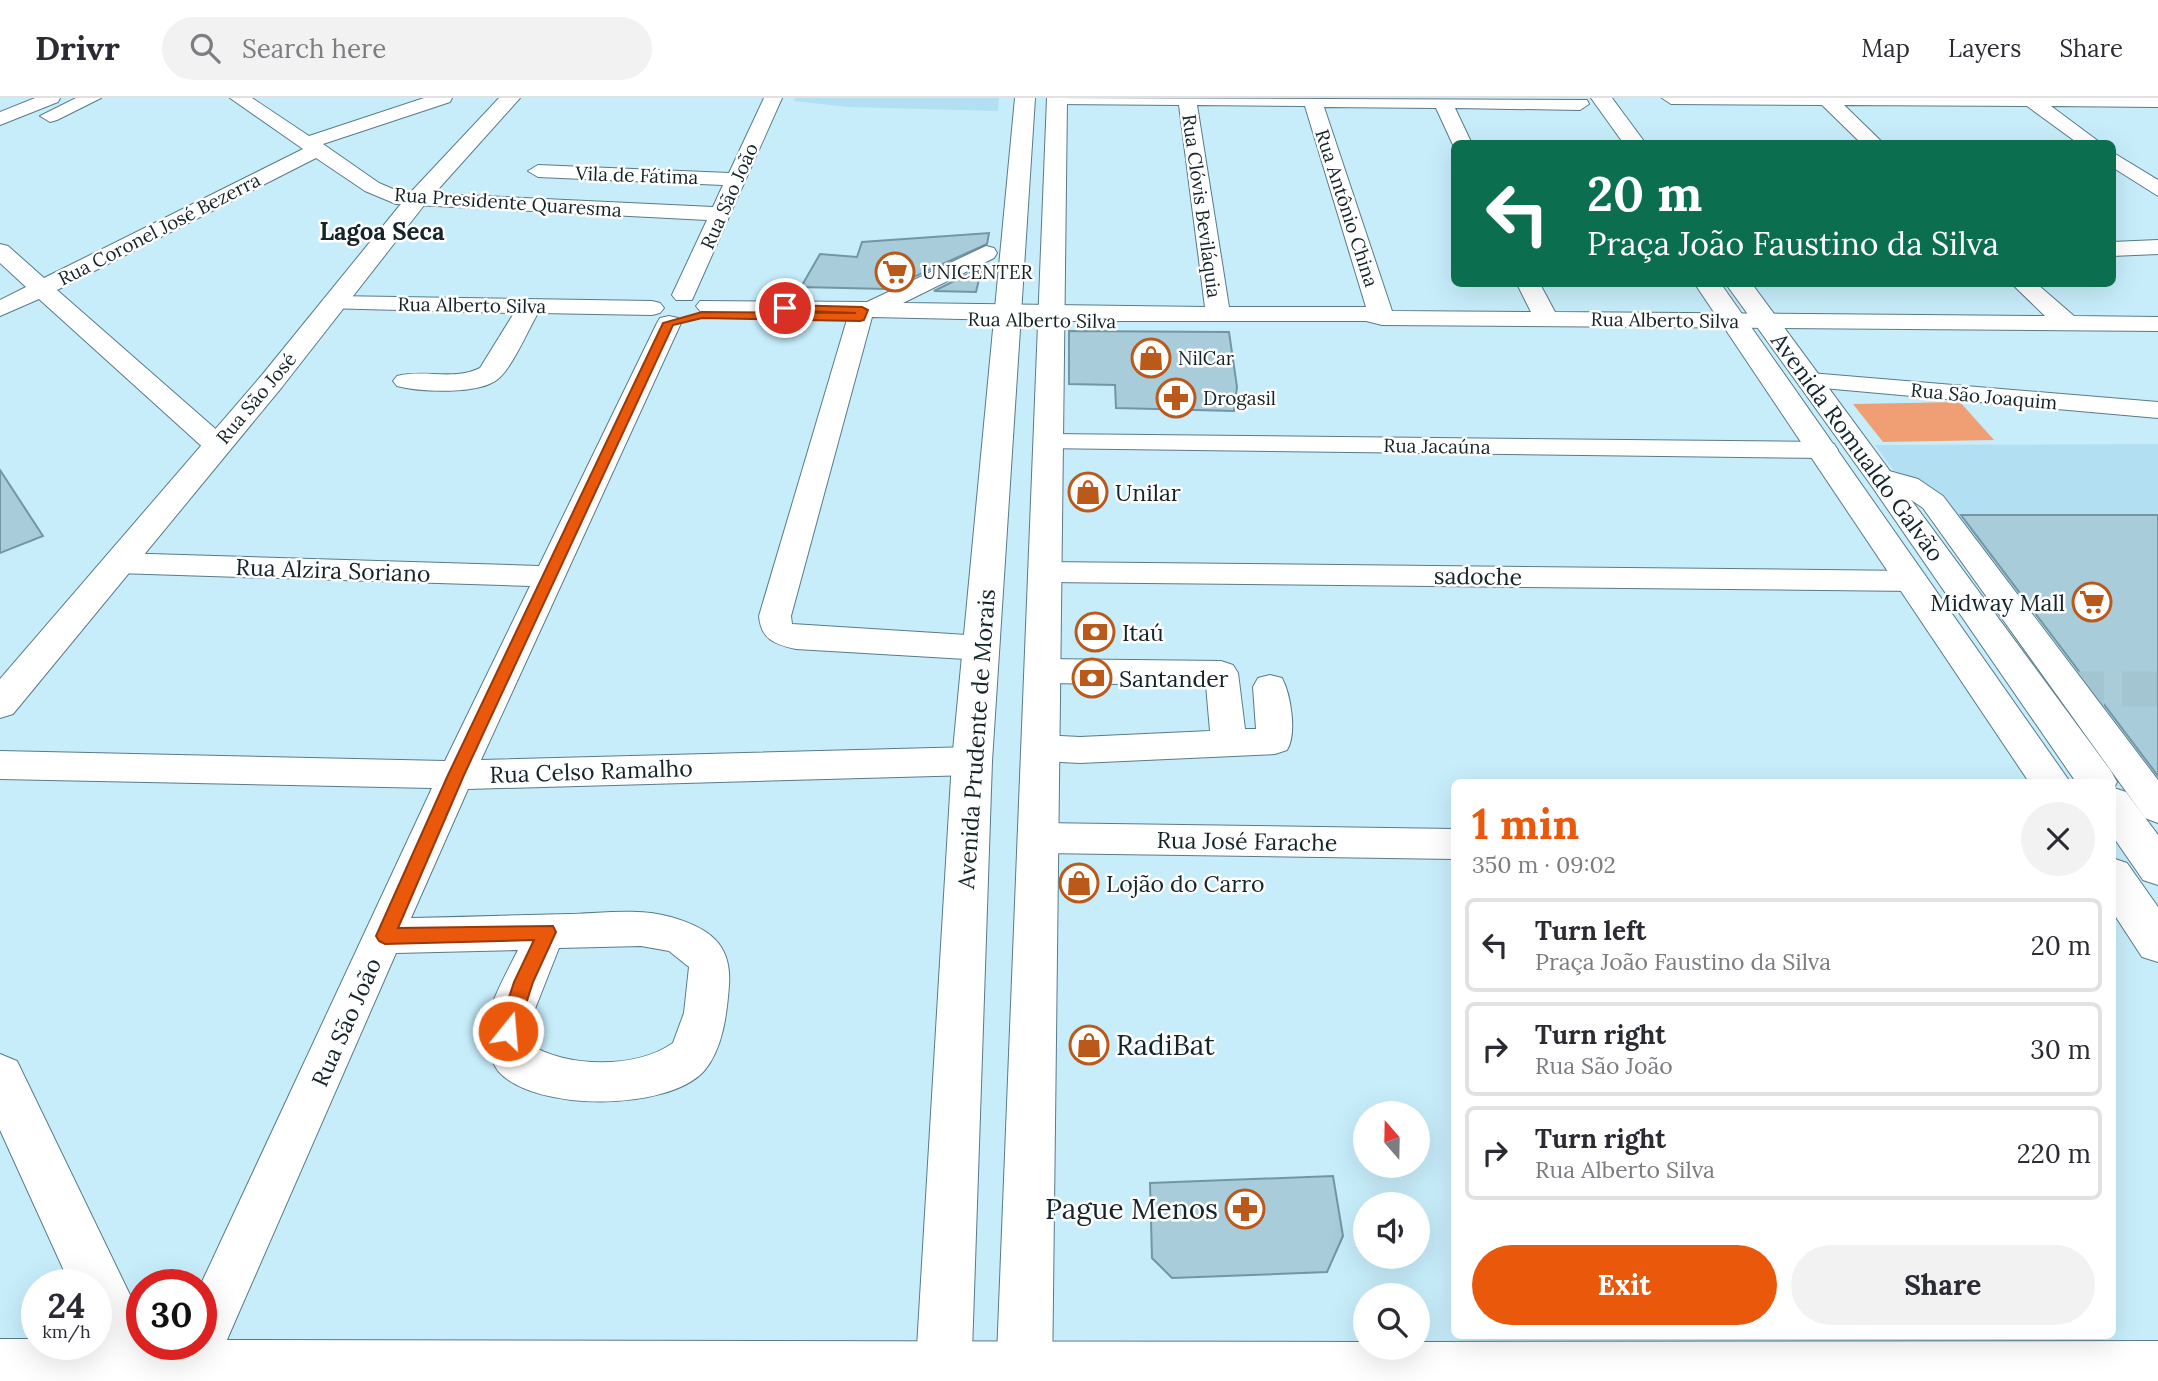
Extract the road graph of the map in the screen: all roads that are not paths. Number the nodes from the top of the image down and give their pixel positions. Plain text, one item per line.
1 (92, 98) edge
2 (239, 98) edge
3 (443, 98) edge
4 (510, 98) edge
5 (773, 98) edge
6 (1025, 98) edge
7 (1057, 98) edge
8 (1601, 98) edge
9 (1671, 98) edge
10 (1826, 98) edge
11 (1187, 99) edge
12 (1312, 99) edge
13 (2030, 99) edge
14 (1442, 100) edge
15 (1578, 101) edge
16 (2158, 101) edge
17 (51, 107) edge
18 (0, 119) edge
19 (1594, 124) dead end
20 (1460, 140) edge
21 (1632, 140) edge
22 (1870, 140) edge
23 (2086, 140) edge
24 (314, 145) junction
25 (2116, 161) edge
26 (538, 171) dead end
27 (736, 179) junction
28 (2123, 190) dead end
29 (2158, 190) edge
30 (417, 199) junction
31 (721, 214) junction
32 (2158, 247) edge
33 (2116, 249) edge
34 (0, 251) edge
35 (986, 253) dead end
36 (1530, 287) edge
37 (1710, 287) edge
38 (1741, 287) edge
39 (2027, 287) edge
40 (41, 288) junction
41 (333, 303) junction
42 (530, 306) junction
43 (0, 309) edge
44 (683, 309) junction
45 (864, 313) junction
46 (1218, 315) junction
47 (1008, 316) junction
48 (1053, 317) junction
49 (1382, 318) junction
50 (1546, 318) junction
51 (1766, 320) junction
52 (1735, 321) junction
53 (2067, 324) junction
54 (2158, 324) edge
55 (406, 381) dead end
56 (1810, 381) junction
57 (2158, 410) edge
58 (1051, 442) junction
59 (217, 445) junction
60 (1824, 450) junction
61 (1882, 478) junction
62 (117, 564) junction
63 (1044, 572) junction
64 (548, 576) junction
65 (1913, 581) junction
66 (983, 648) junction
67 (1042, 671) junction
68 (1270, 687) dead end
69 (2, 708) edge
70 (1229, 743) junction
71 (1041, 748) junction
72 (972, 761) junction
73 (0, 765) edge
74 (456, 775) junction
75 (2048, 779) edge
76 (2095, 779) edge
77 (2158, 808) edge
78 (2116, 809) edge
79 (1040, 838) junction
80 (1451, 844) edge
81 (2158, 868) edge
82 (2116, 881) edge
83 (547, 932) junction
84 (385, 936) junction
85 (2158, 943) edge
86 (6, 1110) edge
87 (217, 1304) edge
88 (217, 1351) edge
89 (157, 1360) edge
90 (0, 1367) edge
91 (125, 1368) junction
92 (2158, 1369) edge
93 (943, 1375) edge
94 (1647, 1376) edge
95 (1034, 1377) edge

1 - 17 street
2 - 24 street, Rua Presidente Quaresma
3 - 24 street, Rua Coronel José Bezerra
4 - 30 main road, Rua São José
5 - 27 street, Rua São João
6 - 47 main road, Avenida Prudente de Morais
7 - 11 street
7 - 48 main road
8 - 21 main road
9 - 10 street
10 - 13 street
10 - 22 street
11 - 12 street
11 - 46 street, Rua Clóvis Beviláquia
12 - 14 street
12 - 49 street, Rua Antônio China
13 - 16 street
13 - 23 street
14 - 15 street
14 - 20 street
15 - 19 main road
17 - 18 street
24 - 30 street, Rua Presidente Quaresma
24 - 40 street, Rua Coronel José Bezerra
25 - 29 street
26 - 27 street, Vila de Fátima
27 - 31 street, Rua São João
28 - 29 street
30 - 31 street, Rua Presidente Quaresma
30 - 41 main road, Rua São José
31 - 44 street, Rua São João
32 - 33 street
34 - 40 street
35 - 45 street
36 - 50 street
37 - 52 main road, Avenida Romualdo Galvão
38 - 51 main road, Avenida Romualdo Galvão
39 - 53 street
40 - 43 street, Rua Coronel José Bezerra
40 - 59 street
41 - 42 street, Rua Alberto Silva
41 - 59 main road, Rua São José
42 - 44 street, Rua Alberto Silva
42 - 55 street
44 - 45 street, Rua Alberto Silva
44 - 64 street, Rua São João
45 - 47 street, Rua Alberto Silva
45 - 66 street
46 - 48 street, Rua Alberto Silva
46 - 49 street, Rua Alberto Silva
47 - 48 street, Rua Alberto Silva
47 - 66 main road, Avenida Prudente de Morais
48 - 49 street, Rua Alberto Silva
48 - 58 main road
49 - 50 street, Rua Alberto Silva
50 - 52 street, Rua Alberto Silva
51 - 52 street, Rua Alberto Silva
51 - 53 street, Rua Alberto Silva
51 - 56 main road, Avenida Romualdo Galvão
52 - 60 main road, Avenida Romualdo Galvão
53 - 54 street, Rua Alberto Silva
56 - 57 street, Rua São Joaquim
56 - 61 main road, Avenida Romualdo Galvão
58 - 60 street, Rua Jacaúna
58 - 63 main road
59 - 62 main road, Rua São José
60 - 65 main road, Avenida Romualdo Galvão
61 - 76 main road, Avenida Romualdo Galvão
61 - 77 street
62 - 64 street, Rua Alzira Soriano
62 - 69 main road, Rua São José
63 - 65 street, sadoche
63 - 67 main road
64 - 74 street, Rua São João
65 - 75 main road, Avenida Romualdo Galvão
66 - 72 main road, Avenida Prudente de Morais
67 - 70 street
67 - 71 main road
68 - 70 street
70 - 71 street
71 - 79 main road
72 - 74 street, Rua Celso Ramalho
72 - 93 main road, Avenida Prudente de Morais
73 - 74 street, Rua Celso Ramalho
74 - 84 street, Rua São João
78 - 81 main road
79 - 80 street, Rua José Farache
79 - 95 main road
82 - 85 main road
83 - 83 street
83 - 84 street
84 - 87 street, Rua São João
86 - 91 main road
88 - 93 main road
89 - 91 main road
90 - 91 main road
92 - 94 main road
93 - 95 main road
94 - 95 main road

